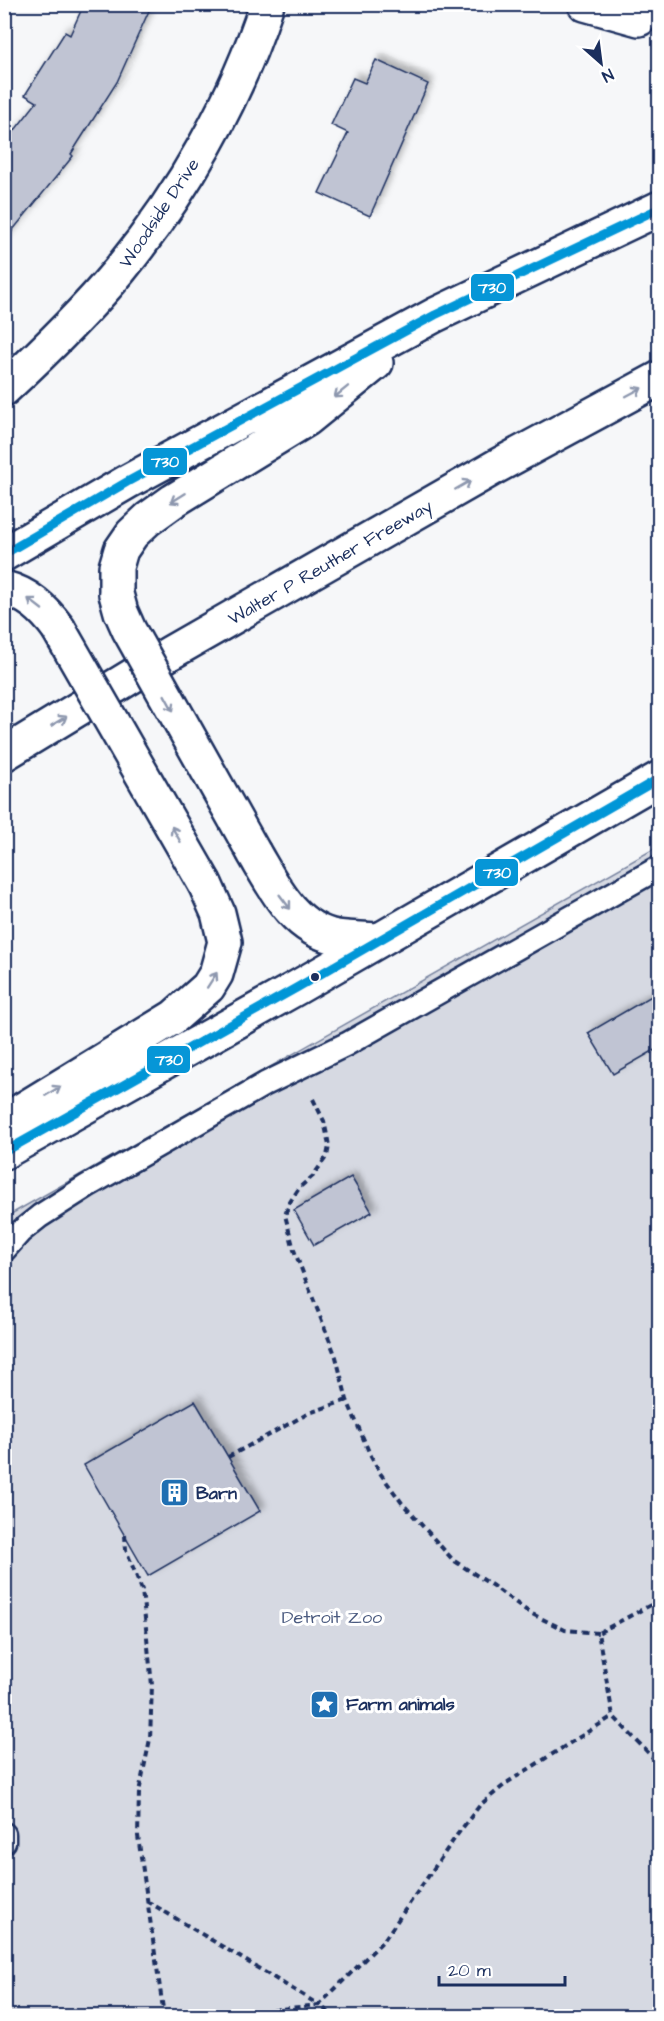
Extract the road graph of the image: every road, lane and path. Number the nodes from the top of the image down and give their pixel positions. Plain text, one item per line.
1 (267, 4) edge
2 (585, 4) edge
3 (639, 19) dead end
4 (660, 208) edge
5 (435, 315) junction
6 (660, 378) edge
7 (4, 389) edge
8 (4, 554) edge
9 (4, 588) edge
10 (4, 754) edge
11 (660, 778) edge
12 (660, 867) edge
13 (379, 940) junction
14 (298, 1068) junction
15 (4, 1124) edge
16 (4, 1152) edge
17 (4, 1250) edge
18 (347, 1400) junction
19 (228, 1457) dead end
20 (125, 1535) dead end
21 (660, 1600) edge
22 (598, 1633) junction
23 (613, 1716) junction
24 (660, 1765) edge
25 (4, 1834) edge
26 (4, 1842) edge
27 (147, 1901) junction
28 (319, 2005) junction
29 (164, 2016) edge
30 (210, 2016) edge
31 (334, 2016) edge

1 - 7 main road, Woodside Drive
2 - 3 main road
4 - 5 main road
5 - 8 main road
5 -> 13 main road, bridge
10 -> 6 main road, Walter P Reuther Freeway
15 -> 9 main road, bridge
11 - 13 main road
12 - 14 lane
13 - 16 main road
14 - 17 lane
14 - 18 path
18 - 19 path
18 - 22 path
20 - 27 path
21 - 22 path
22 - 23 path
23 - 24 path
23 - 28 path
25 - 26 lane
27 - 28 path
27 - 29 path
28 - 30 path
28 - 31 path

